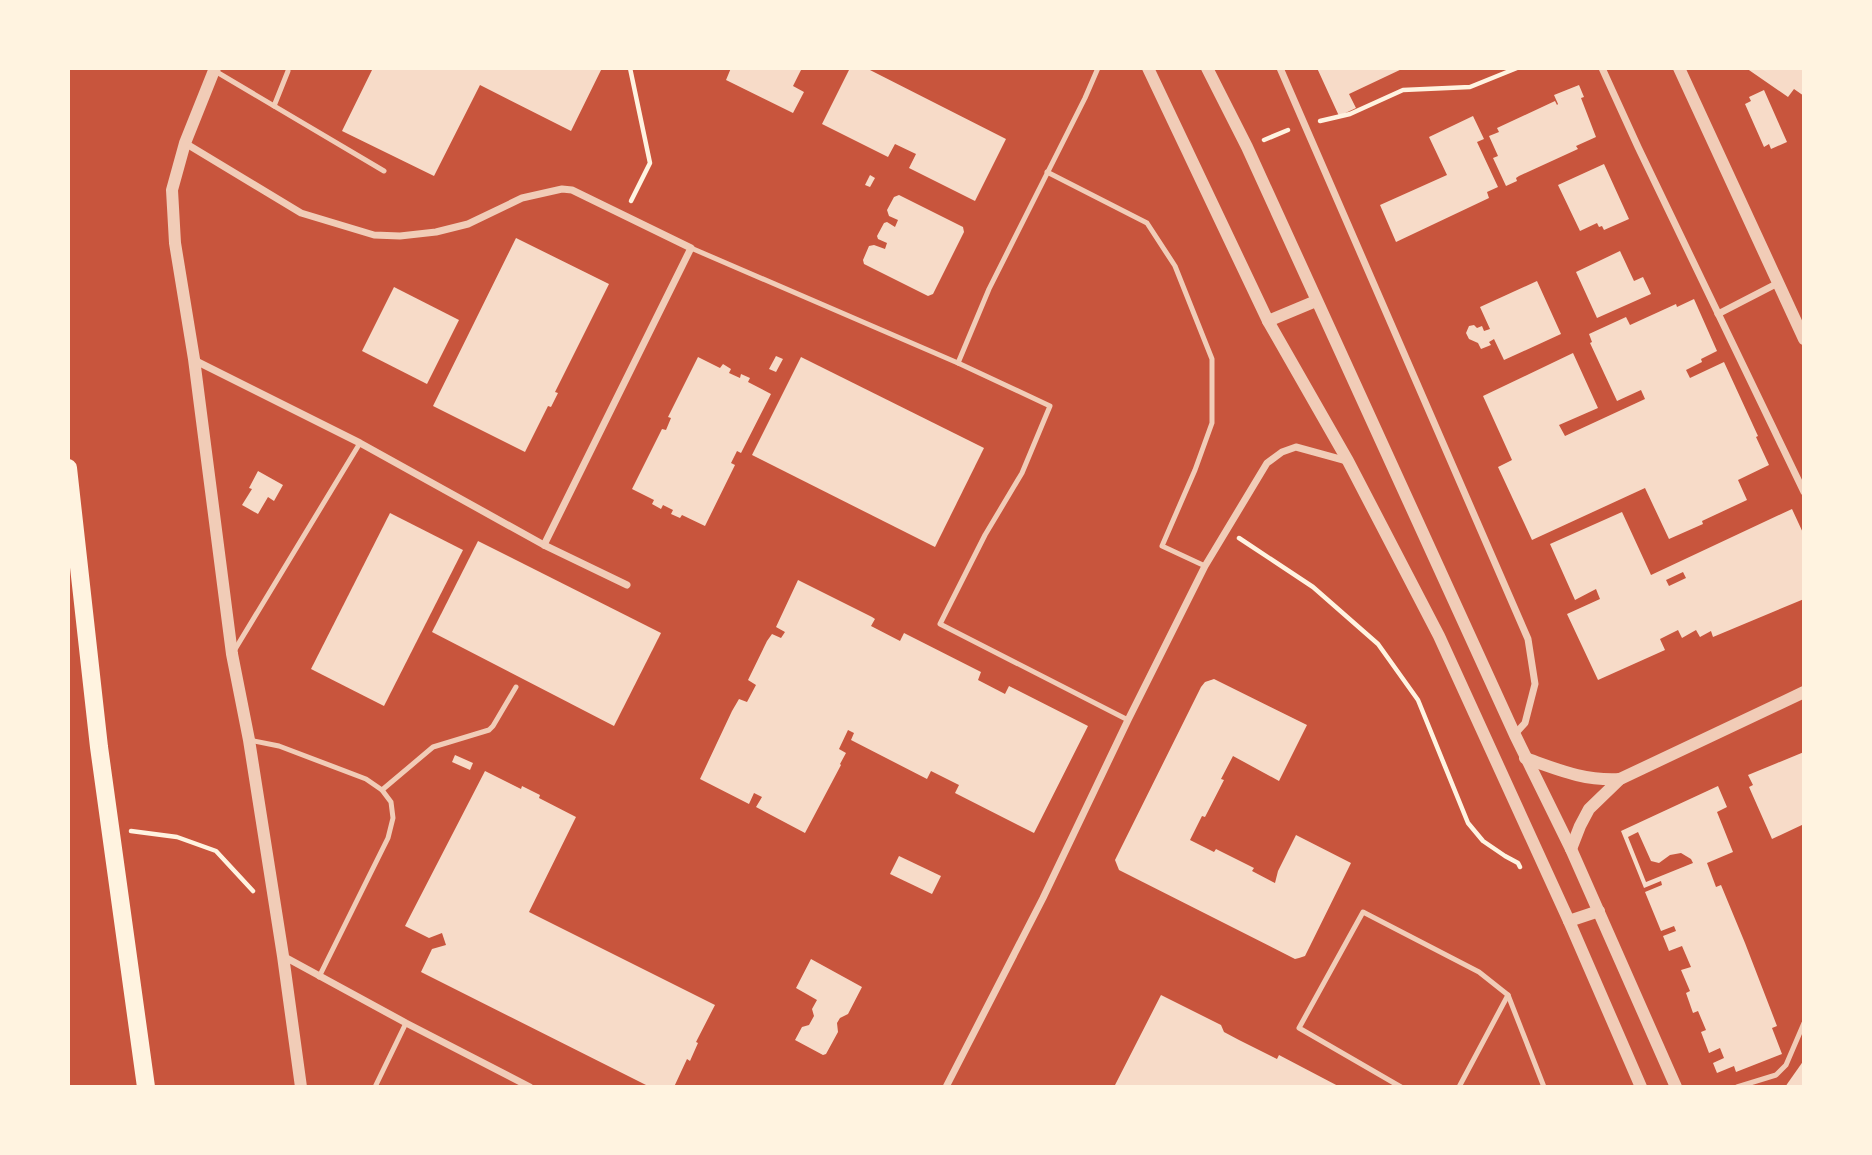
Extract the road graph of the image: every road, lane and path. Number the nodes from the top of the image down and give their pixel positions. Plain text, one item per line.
1 (288, 68) edge
2 (630, 68) edge
3 (1098, 68) edge
4 (1148, 68) edge
5 (1207, 68) edge
6 (1280, 68) edge
7 (1517, 68) edge
8 (1602, 68) edge
9 (1679, 68) edge
10 (215, 69) edge
11 (274, 106) junction
12 (1305, 124) junction
13 (185, 143) junction
14 (1247, 147) junction
15 (384, 171) dead end
16 (1047, 172) junction
17 (623, 215) junction
18 (691, 248) junction
19 (1778, 283) junction
20 (1316, 301) junction
21 (1718, 314) junction
22 (1268, 321) junction
23 (1804, 339) edge
24 (194, 359) junction
25 (958, 363) junction
26 (360, 443) junction
27 (1348, 461) junction
28 (68, 468) edge
29 (1804, 492) edge
30 (1227, 529) junction
31 (544, 545) junction
32 (1205, 566) junction
33 (627, 585) dead end
34 (232, 654) junction
35 (516, 687) dead end
36 (1804, 692) edge
37 (1128, 720) junction
38 (1515, 735) junction
39 (249, 740) junction
40 (1525, 758) junction
41 (1620, 779) junction
42 (382, 790) junction
43 (111, 829) junction
44 (1571, 849) junction
45 (1524, 875) dead end
46 (1599, 911) junction
47 (276, 913) junction
48 (1569, 921) junction
49 (283, 956) junction
50 (319, 977) junction
51 (1508, 995) junction
52 (406, 1023) junction
53 (1804, 1023) edge
54 (146, 1087) edge
55 (301, 1087) edge
56 (375, 1087) edge
57 (530, 1087) edge
58 (946, 1087) edge
59 (1401, 1087) edge
60 (1459, 1087) edge
61 (1544, 1087) edge
62 (1641, 1087) edge
63 (1676, 1087) edge
64 (1737, 1087) edge

1 - 11 lane
2 - 17 path
3 - 16 lane
4 - 22 street
5 - 14 street
6 - 12 street
7 - 12 path
8 - 21 street
9 - 19 street
10 - 11 lane
10 - 13 street
11 - 15 lane
12 - 14 path
12 - 38 street
13 - 17 street
13 - 24 street
14 - 20 street
16 - 25 lane
16 - 32 lane
17 - 18 street
18 - 25 lane
18 - 31 street
19 - 21 street
19 - 23 street
20 - 22 street
20 - 38 street
21 - 29 street
22 - 27 street
24 - 26 street
24 - 34 street
25 - 37 lane
26 - 31 street
26 - 34 lane
27 - 30 street
27 - 48 street
28 - 43 main road
30 - 32 street
30 - 45 path
31 - 33 street
32 - 37 street
34 - 39 street
35 - 42 lane
36 - 41 street
37 - 58 street
38 - 40 street
39 - 42 lane
39 - 47 street
40 - 41 street
40 - 44 street
41 - 44 street
42 - 50 lane
43 - 47 path
43 - 54 main road
44 - 46 street
46 - 48 street
46 - 63 street
47 - 49 street
48 - 62 street
49 - 50 street
49 - 55 street
50 - 52 street
51 - 59 lane
51 - 60 lane
51 - 61 lane
52 - 56 lane
52 - 57 street
53 - 64 lane

